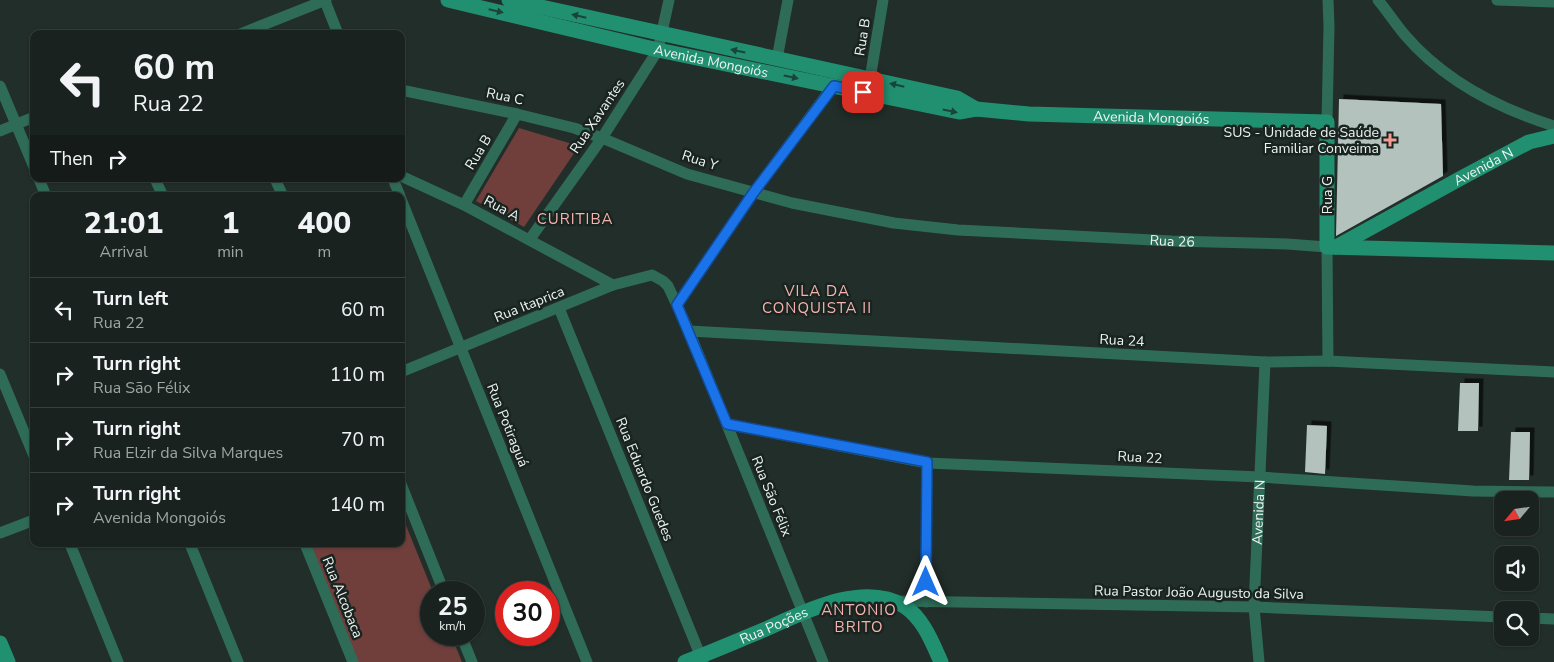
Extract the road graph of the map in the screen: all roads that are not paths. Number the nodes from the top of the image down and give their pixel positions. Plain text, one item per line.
1 (325, 0) edge
2 (448, 0) edge
3 (509, 0) edge
4 (669, 0) edge
5 (788, 0) edge
6 (883, 0) edge
7 (1328, 0) edge
8 (1378, 0) edge
9 (1497, 0) edge
10 (1554, 2) edge
11 (250, 30) edge
12 (336, 30) edge
13 (662, 34) junction
14 (658, 50) junction
15 (777, 59) junction
16 (870, 79) junction
17 (0, 86) edge
18 (834, 86) junction
19 (405, 91) edge
20 (976, 110) junction
21 (517, 114) junction
22 (30, 119) edge
23 (1327, 122) junction
24 (16, 124) junction
25 (1554, 126) edge
26 (0, 131) edge
27 (1554, 136) edge
28 (602, 138) junction
29 (30, 157) edge
30 (405, 178) edge
31 (754, 192) junction
32 (792, 203) joint
33 (464, 205) junction
34 (405, 208) edge
35 (530, 239) junction
36 (1332, 247) junction
37 (1554, 253) edge
38 (613, 285) junction
39 (668, 286) joint
40 (677, 305) junction
41 (560, 308) junction
42 (689, 331) junction
43 (460, 349) junction
44 (1328, 360) junction
45 (1265, 362) junction
46 (405, 370) edge
47 (1554, 372) edge
48 (0, 374) edge
49 (727, 424) junction
50 (30, 446) edge
51 (927, 462) junction
52 (1260, 477) junction
53 (1554, 492) edge
54 (405, 494) edge
55 (30, 522) edge
56 (0, 533) edge
57 (71, 547) edge
58 (191, 547) edge
59 (306, 547) edge
60 (440, 581) edge
61 (895, 601) junction
62 (926, 602) junction
63 (1254, 607) junction
64 (803, 613) junction
65 (1494, 617) edge
66 (1539, 618) edge
67 (1554, 619) edge
68 (0, 643) edge
69 (465, 646) edge
70 (702, 659) edge
71 (8, 662) edge
72 (118, 662) edge
73 (238, 662) edge
74 (353, 662) edge
75 (472, 662) edge
76 (587, 662) edge
77 (685, 662) edge
78 (823, 662) edge
79 (941, 662) edge
80 (1259, 662) edge

1 - 11 street
1 - 12 street
2 -> 14 street, Avenida Mongoiós
13 -> 3 street, Avenida Mongoiós
4 - 13 street, Rua Xavantes
5 - 15 street
6 - 16 street, Rua B
7 - 23 street, Rua G
8 - 25 street
9 - 10 street
13 - 14 street, Rua Xavantes
15 -> 13 street, Avenida Mongoiós
14 -> 18 street, Avenida Mongoiós
14 - 28 street, Rua Xavantes
15 - 16 street, Avenida Mongoiós
20 -> 16 street, Avenida Mongoiós
17 - 24 street
18 -> 20 street, Avenida Mongoiós
18 - 31 street
19 - 21 street, Rua C
20 - 23 street, Avenida Mongoiós
21 - 28 street, Rua C
21 - 33 street, Rua B
22 - 24 street
23 - 36 street, Rua G
24 - 26 street
24 - 29 street
27 - 36 street, Avenida N
28 - 31 street, Rua Y
28 - 35 street, Rua Xavantes
30 - 33 street, Rua A
31 - 32 street, Rua Y
31 - 40 street
32 - 36 street, Rua 26
33 - 35 street, Rua A
34 - 43 street, Rua Potiraguá
35 - 38 street, Rua A
36 - 37 street, Rua 26
36 - 44 street, Rua G
38 - 39 street, Rua Itaprica
38 - 41 street, Rua Itaprica
39 - 40 street, Rua São Félix
40 - 42 street, Rua São Félix
41 - 43 street, Rua Itaprica
41 - 70 street, Rua Eduardo Guedes
42 - 45 street, Rua 24
42 - 49 street, Rua São Félix
43 - 46 street, Rua Itaprica
43 - 76 street, Rua Potiraguá
44 - 45 street, Rua 24
44 - 47 street, Rua 24
45 - 52 street, Avenida N
48 - 50 street
49 - 51 street, Rua 22
49 - 64 street, Rua São Félix
51 - 52 street, Rua 22
51 - 62 street
52 - 53 street, Rua 22
52 - 63 street, Avenida N
54 - 60 street
55 - 56 street
57 - 72 street
58 - 73 street
59 - 74 street, Rua Alcobaca
61 - 62 street, Rua Pastor João Augusto da Silva
61 - 64 street, Rua Poções
61 - 79 street
62 - 63 street, Rua Pastor João Augusto da Silva
63 - 65 street, Rua Pastor João Augusto da Silva
63 - 80 street, Avenida N
64 - 70 street, Rua Poções
64 - 78 street, Rua São Félix
66 - 67 street
68 - 71 street
69 - 75 street
70 - 77 street, Rua Poções

